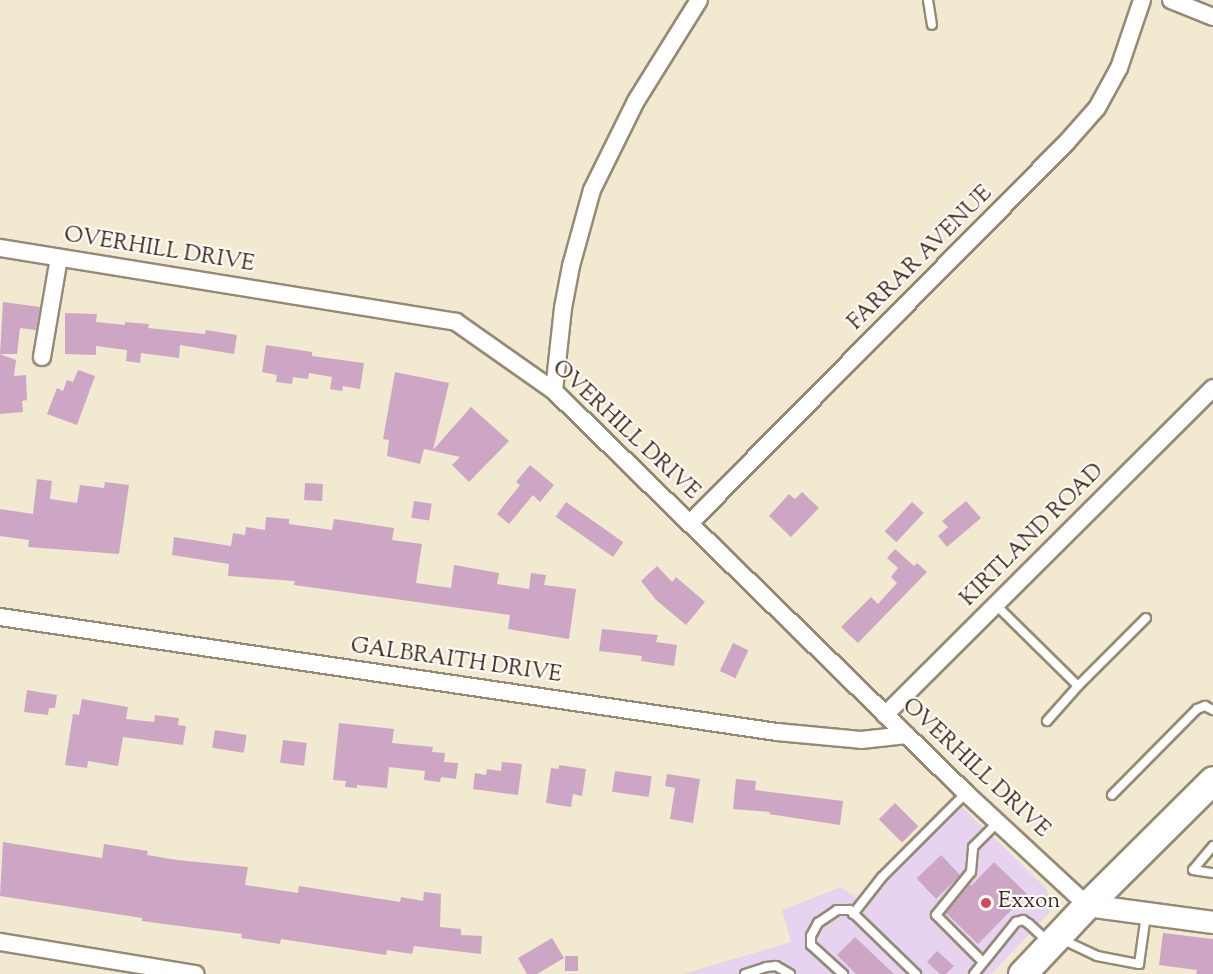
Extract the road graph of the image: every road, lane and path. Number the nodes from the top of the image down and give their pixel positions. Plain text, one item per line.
1 (699, 0) edge
2 (928, 0) edge
3 (1142, 0) edge
4 (1171, 0) edge
5 (1213, 17) edge
6 (932, 25) dead end
7 (0, 248) edge
8 (59, 258) junction
9 (42, 357) dead end
10 (1213, 388) edge
11 (554, 391) junction
12 (692, 522) junction
13 (996, 605) junction
14 (0, 617) edge
15 (1146, 618) dead end
16 (1078, 686) junction
17 (1213, 710) edge
18 (885, 715) junction
19 (1047, 721) dead end
20 (907, 735) junction
21 (1213, 780) edge
22 (966, 793) junction
23 (1112, 795) dead end
24 (998, 822) junction
25 (1213, 846) edge
26 (1213, 873) edge
27 (1087, 905) junction
28 (1146, 913) junction
29 (853, 914) junction
30 (1213, 922) edge
31 (1053, 940) junction
32 (0, 942) edge
33 (982, 962) junction
34 (195, 974) edge
35 (745, 974) edge
36 (790, 974) edge
37 (843, 974) edge
38 (916, 974) edge
39 (974, 974) edge
40 (1022, 974) edge

1 - 11 street
2 - 6 lane
3 - 12 street, FARRAR AVENUE
4 - 5 street
7 - 8 street, OVERHILL DRIVE
8 - 9 street
8 - 11 street, OVERHILL DRIVE
10 - 13 street, KIRTLAND ROAD
11 - 12 street, OVERHILL DRIVE
12 - 18 street, OVERHILL DRIVE
13 - 16 lane
13 - 18 street, KIRTLAND ROAD
14 - 20 street, GALBRAITH DRIVE
15 - 16 lane
16 - 19 lane
17 - 23 lane
18 - 20 street, OVERHILL DRIVE
20 - 22 street, OVERHILL DRIVE
21 - 27 main road
22 - 24 street, OVERHILL DRIVE
22 - 29 lane
24 - 27 street, OVERHILL DRIVE
24 - 33 lane
25 - 26 lane
27 - 28 street
27 - 31 main road
28 - 30 street
28 - 31 lane
29 - 37 lane
29 - 38 lane
31 - 33 lane
31 - 40 main road
32 - 34 street
33 - 39 lane
35 - 36 lane

